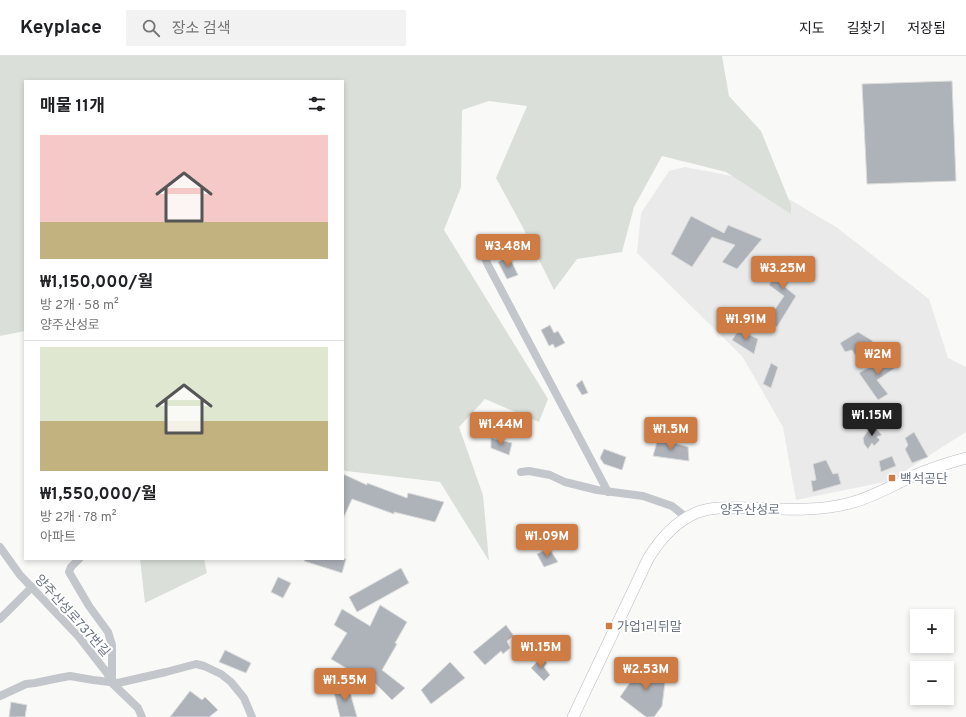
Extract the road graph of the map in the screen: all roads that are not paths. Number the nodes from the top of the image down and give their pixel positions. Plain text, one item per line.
1 (480, 246) dead end
2 (966, 458) edge
3 (521, 472) dead end
4 (608, 492) junction
5 (687, 518) junction
6 (0, 547) edge
7 (78, 560) edge
8 (32, 587) junction
9 (0, 619) edge
10 (112, 656) junction
11 (96, 659) junction
12 (112, 683) junction
13 (0, 696) edge
14 (142, 717) edge
15 (252, 717) edge
16 (572, 717) edge

1 - 4 street
2 - 5 street, 양주산성로
3 - 4 street
4 - 5 street
5 - 16 street, 양주산성로
6 - 8 street, 양주산성로737번길
7 - 10 street
8 - 9 street
8 - 11 street, 양주산성로737번길
10 - 11 street
10 - 12 street
11 - 12 street, 양주산성로737번길
12 - 13 street
12 - 14 street, 양주산성로737번길
12 - 15 street

